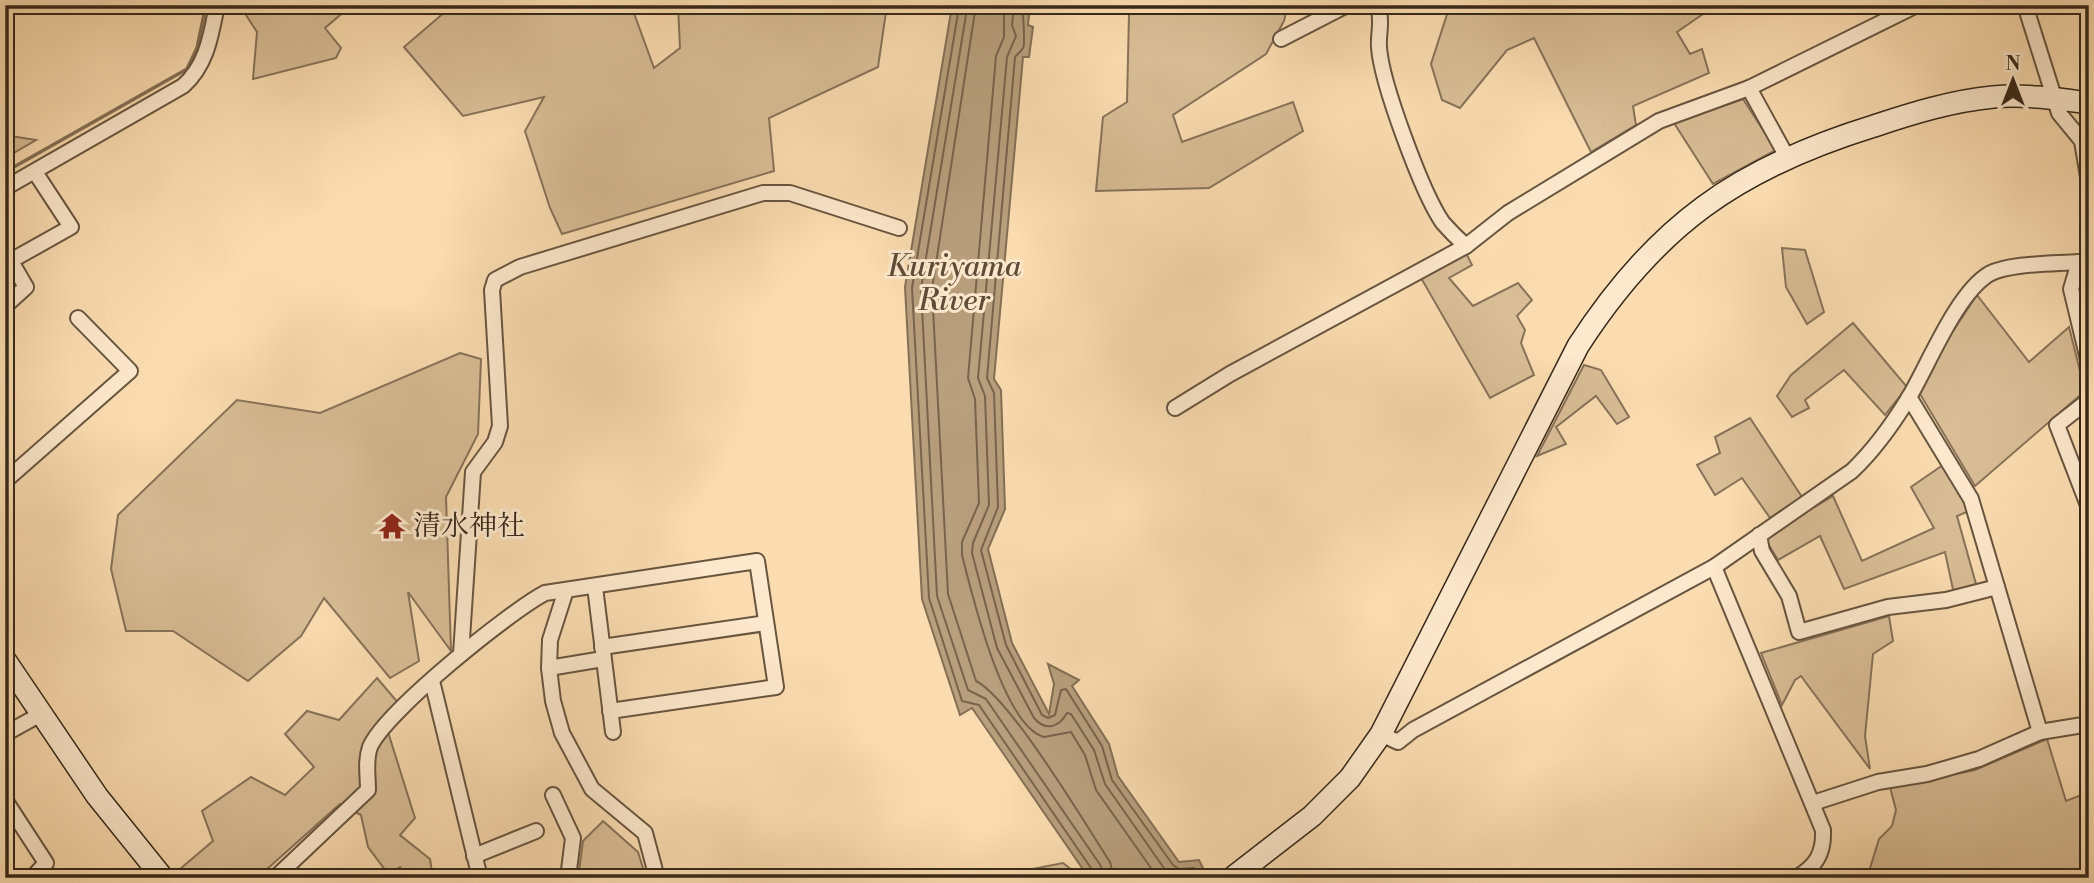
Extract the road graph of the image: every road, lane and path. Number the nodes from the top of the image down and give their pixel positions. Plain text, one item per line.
1 (217, 5) edge
2 (1347, 5) edge
3 (1378, 5) edge
4 (1917, 5) edge
5 (2025, 5) edge
6 (1281, 39) dead end
7 (1749, 88) junction
8 (2054, 99) junction
9 (2089, 103) edge
10 (1787, 157) junction
11 (35, 172) junction
12 (2089, 183) edge
13 (5, 188) edge
14 (899, 229) dead end
15 (1466, 246) junction
16 (7, 259) edge
17 (2084, 263) edge
18 (5, 306) edge
19 (78, 318) dead end
20 (2089, 364) edge
21 (1909, 397) junction
22 (2089, 400) edge
23 (1175, 408) dead end
24 (5, 481) edge
25 (2089, 508) edge
26 (1759, 534) junction
27 (1714, 567) junction
28 (594, 587) junction
29 (1997, 587) junction
30 (566, 590) junction
31 (766, 623) junction
32 (603, 653) junction
33 (461, 654) junction
34 (5, 660) edge
35 (549, 668) junction
36 (432, 681) junction
37 (610, 711) junction
38 (41, 713) junction
39 (2089, 724) edge
40 (613, 732) dead end
41 (2040, 732) junction
42 (5, 734) edge
43 (1381, 734) junction
44 (553, 795) dead end
45 (5, 800) edge
46 (1813, 803) junction
47 (536, 831) dead end
48 (474, 856) junction
49 (32, 878) edge
50 (163, 878) edge
51 (275, 878) edge
52 (480, 878) edge
53 (568, 878) edge
54 (657, 878) edge
55 (1232, 878) edge
56 (1796, 878) edge

1 - 11 street
2 - 6 street
3 - 15 street
4 - 7 street
5 - 8 street
7 - 10 street
7 - 15 street
8 - 9 street
8 - 10 street
8 - 12 street
10 - 43 street
11 - 13 street
11 - 16 street
14 - 33 street
15 - 23 street
16 - 18 street
17 - 20 street
17 - 21 street
19 - 24 street
21 - 26 street
21 - 29 street
22 - 25 street
26 - 27 street
26 - 29 street
27 - 43 street
27 - 46 street
28 - 30 street
28 - 31 street
28 - 32 street
29 - 41 street
30 - 33 street
30 - 35 street
31 - 32 street
31 - 37 street
32 - 35 street
32 - 37 street
33 - 36 street
34 - 38 street
35 - 54 street
36 - 48 street
36 - 51 street
37 - 40 street
38 - 42 street
38 - 50 street
39 - 41 street
41 - 46 street
43 - 55 street
44 - 53 street
45 - 49 street
46 - 56 street
47 - 48 street
48 - 52 street

